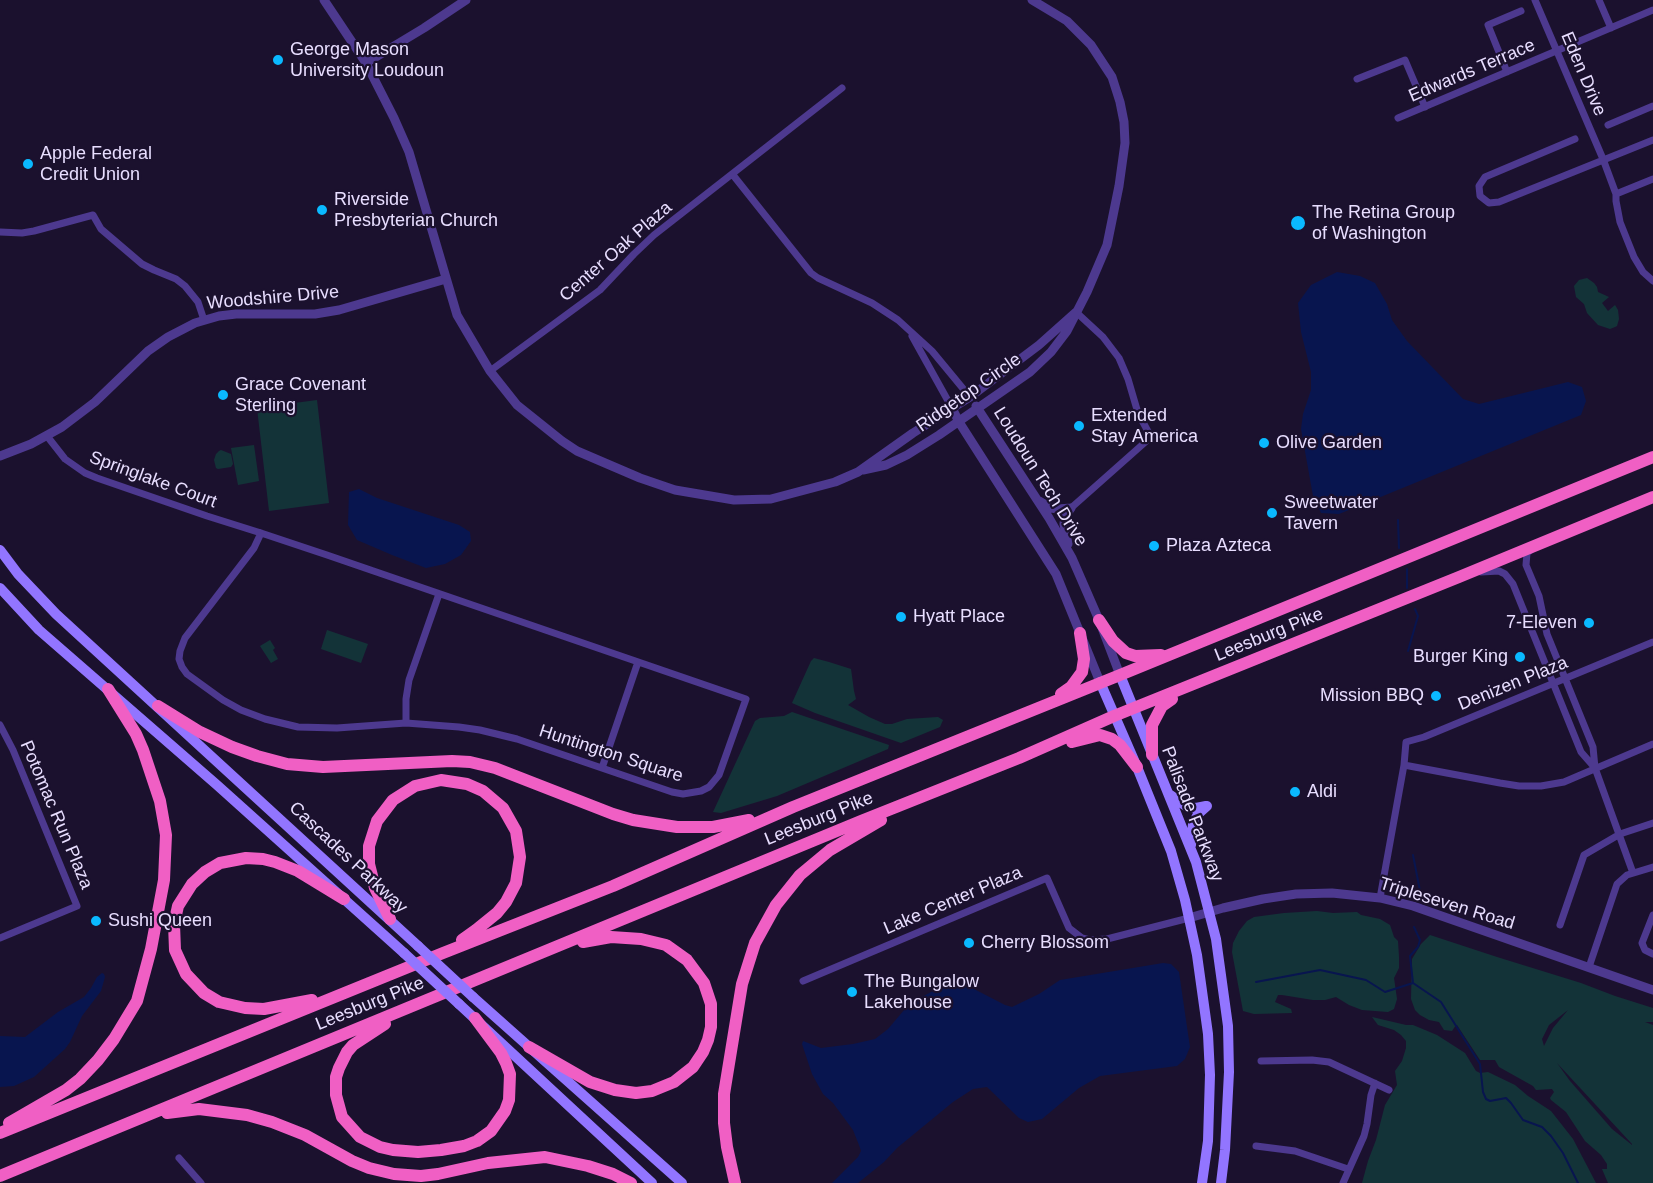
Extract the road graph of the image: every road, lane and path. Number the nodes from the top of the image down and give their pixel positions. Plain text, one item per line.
1 (324, 0) edge
2 (466, 0) edge
3 (1032, 0) edge
4 (1535, 0) edge
5 (1599, 0) edge
6 (1653, 10) edge
7 (1521, 11) dead end
8 (1611, 28) junction
9 (1557, 51) junction
10 (366, 63) junction
11 (1508, 72) junction
12 (1358, 79) dead end
13 (842, 88) dead end
14 (1653, 106) edge
15 (1425, 107) junction
16 (1398, 118) dead end
17 (1608, 125) dead end
18 (1575, 139) dead end
19 (1653, 140) edge
20 (1603, 159) junction
21 (733, 175) junction
22 (1653, 179) edge
23 (1616, 194) junction
24 (0, 232) edge
25 (446, 279) junction
26 (1653, 281) edge
27 (1076, 312) junction
28 (204, 320) junction
29 (909, 331) junction
30 (490, 371) junction
31 (970, 397) junction
32 (952, 408) junction
33 (978, 409) junction
34 (959, 422) junction
35 (47, 436) junction
36 (0, 456) edge
37 (1653, 457) edge
38 (858, 472) junction
39 (1653, 497) edge
40 (1037, 500) junction
41 (1071, 508) junction
42 (261, 533) junction
43 (1535, 546) junction
44 (0, 550) edge
45 (1072, 558) junction
46 (1459, 577) junction
47 (0, 588) edge
48 (440, 594) junction
49 (1099, 620) junction
50 (1080, 633) junction
51 (1653, 642) edge
52 (1171, 654) junction
53 (638, 662) junction
54 (1120, 675) junction
55 (1565, 679) junction
56 (1100, 682) junction
57 (1554, 684) junction
58 (1188, 688) junction
59 (108, 689) junction
60 (1050, 702) junction
61 (158, 706) junction
62 (1133, 710) junction
63 (1114, 716) junction
64 (406, 723) junction
65 (0, 725) edge
66 (1653, 744) edge
67 (1152, 755) junction
68 (1019, 758) junction
69 (1404, 765) junction
70 (1137, 767) junction
71 (602, 768) junction
72 (1595, 768) junction
73 (934, 792) junction
74 (1169, 794) junction
75 (793, 807) junction
76 (1653, 823) edge
77 (1620, 834) junction
78 (1191, 848) junction
79 (1653, 867) edge
80 (1633, 873) junction
81 (1380, 898) junction
82 (344, 899) junction
83 (1210, 912) junction
84 (1653, 915) edge
85 (1189, 918) junction
86 (390, 919) junction
87 (1560, 925) dead end
88 (0, 938) edge
89 (443, 953) junction
90 (1653, 954) edge
91 (538, 955) junction
92 (1588, 967) junction
93 (803, 981) dead end
94 (1653, 990) edge
95 (337, 996) junction
96 (415, 1005) junction
97 (475, 1018) junction
98 (529, 1047) junction
99 (1261, 1061) dead end
100 (1375, 1083) junction
101 (1389, 1090) dead end
102 (0, 1127) edge
103 (115, 1130) junction
104 (0, 1133) edge
105 (1256, 1146) dead end
106 (178, 1158) dead end
107 (1348, 1169) junction
108 (0, 1176) edge
109 (201, 1183) edge
110 (631, 1183) edge
111 (652, 1183) edge
112 (682, 1183) edge
113 (735, 1183) edge
114 (1202, 1183) edge
115 (1221, 1183) edge
116 (1343, 1183) edge

1 - 10 street, Ridgetop Circle
2 - 10 street
3 - 27 street, Ridgetop Circle
4 - 9 street, Eden Drive
5 - 8 street
6 - 8 street, Edwards Terrace
7 - 11 street
8 - 9 street, Edwards Terrace
9 - 11 street, Edwards Terrace
9 - 20 street, Eden Drive
10 - 25 street, Ridgetop Circle
11 - 15 street, Edwards Terrace
12 - 15 street
13 - 21 street, Center Oak Plaza
14 - 17 street
15 - 16 street, Edwards Terrace
18 - 20 street
19 - 20 street
20 - 23 street, Eden Drive
21 - 29 street
21 - 30 street, Center Oak Plaza
22 - 23 street
23 - 26 street, Eden Drive
24 - 28 street
25 - 28 street, Woodshire Drive
25 - 30 street, Ridgetop Circle
27 - 31 street, Ridgetop Circle
27 - 33 street, Ridgetop Circle
27 - 41 street
28 - 35 street, Woodshire Drive
29 - 31 street
29 - 32 street
30 - 38 street, Ridgetop Circle
31 - 32 street, Ridgetop Circle
31 - 33 street, Loudoun Tech Drive
32 - 34 street, Loudoun Tech Drive
32 - 38 street, Ridgetop Circle
33 - 34 street, Ridgetop Circle
33 - 40 street, Loudoun Tech Drive
34 - 38 street, Ridgetop Circle
34 - 50 street, Loudoun Tech Drive
35 - 36 street, Woodshire Drive
35 - 42 street, Springlake Court
37 - 52 highway, Leesburg Pike
39 - 43 highway, Leesburg Pike
40 - 41 street
40 - 45 street, Loudoun Tech Drive
41 - 45 street
42 - 48 street, Huntington Square
42 - 64 street, Huntington Square
43 - 46 highway, Leesburg Pike
43 - 55 street
44 - 61 main road, Cascades Parkway
45 - 49 street, Loudoun Tech Drive
46 - 57 street
46 - 58 highway, Leesburg Pike
47 - 59 main road, Cascades Parkway
48 - 53 street, Huntington Square
48 - 64 street
49 - 52 highway
49 - 54 street, Loudoun Tech Drive
50 - 56 street, Loudoun Tech Drive
50 - 60 highway
51 - 55 street, Denizen Plaza
52 - 54 highway
53 - 71 street
53 - 71 street, Huntington Square
54 - 56 highway, Leesburg Pike
54 - 62 main road, Palisade Parkway
55 - 57 street, Denizen Plaza
55 - 72 street
56 - 60 highway, Leesburg Pike
56 - 63 main road, Palisade Parkway
57 - 69 street, Denizen Plaza
57 - 72 street
58 - 62 highway, Leesburg Pike
58 - 67 highway
59 - 82 main road, Cascades Parkway
59 - 102 highway
60 - 75 highway, Leesburg Pike
61 - 75 highway
61 - 86 main road, Cascades Parkway
62 - 63 highway, Leesburg Pike
62 - 67 main road, Palisade Parkway
63 - 68 highway, Leesburg Pike
63 - 70 main road, Palisade Parkway
64 - 71 street, Huntington Square
65 - 88 street, Potomac Run Plaza
66 - 72 street
67 - 74 main road, Palisade Parkway
68 - 70 highway
68 - 73 highway, Leesburg Pike
69 - 72 street
69 - 81 street
70 - 85 main road, Palisade Parkway
72 - 77 street
73 - 91 highway, Leesburg Pike
73 - 113 highway
74 - 78 main road, Palisade Parkway
74 - 78 main road
75 - 89 highway, Leesburg Pike
76 - 77 street
77 - 80 street
77 - 87 street
78 - 83 main road, Palisade Parkway
79 - 80 street
80 - 92 street
81 - 83 street, Tripleseven Road
81 - 92 street, Tripleseven Road
82 - 95 highway
82 - 97 main road, Cascades Parkway, bridge
83 - 85 street, Tripleseven Road
83 - 115 main road, Palisade Parkway
84 - 90 street
85 - 93 street, Lake Center Plaza
85 - 114 main road, Palisade Parkway
86 - 89 highway
86 - 98 main road, Cascades Parkway, bridge
89 - 95 highway, Leesburg Pike
91 - 96 highway, Leesburg Pike
91 - 98 highway
92 - 94 street, Tripleseven Road
95 - 104 highway, Leesburg Pike
96 - 97 highway
96 - 103 highway, Leesburg Pike
97 - 111 main road, Cascades Parkway
98 - 112 main road, Cascades Parkway
99 - 100 street
100 - 101 street
100 - 107 street
103 - 108 highway, Leesburg Pike
103 - 110 highway
105 - 107 street
106 - 109 street
107 - 116 street

